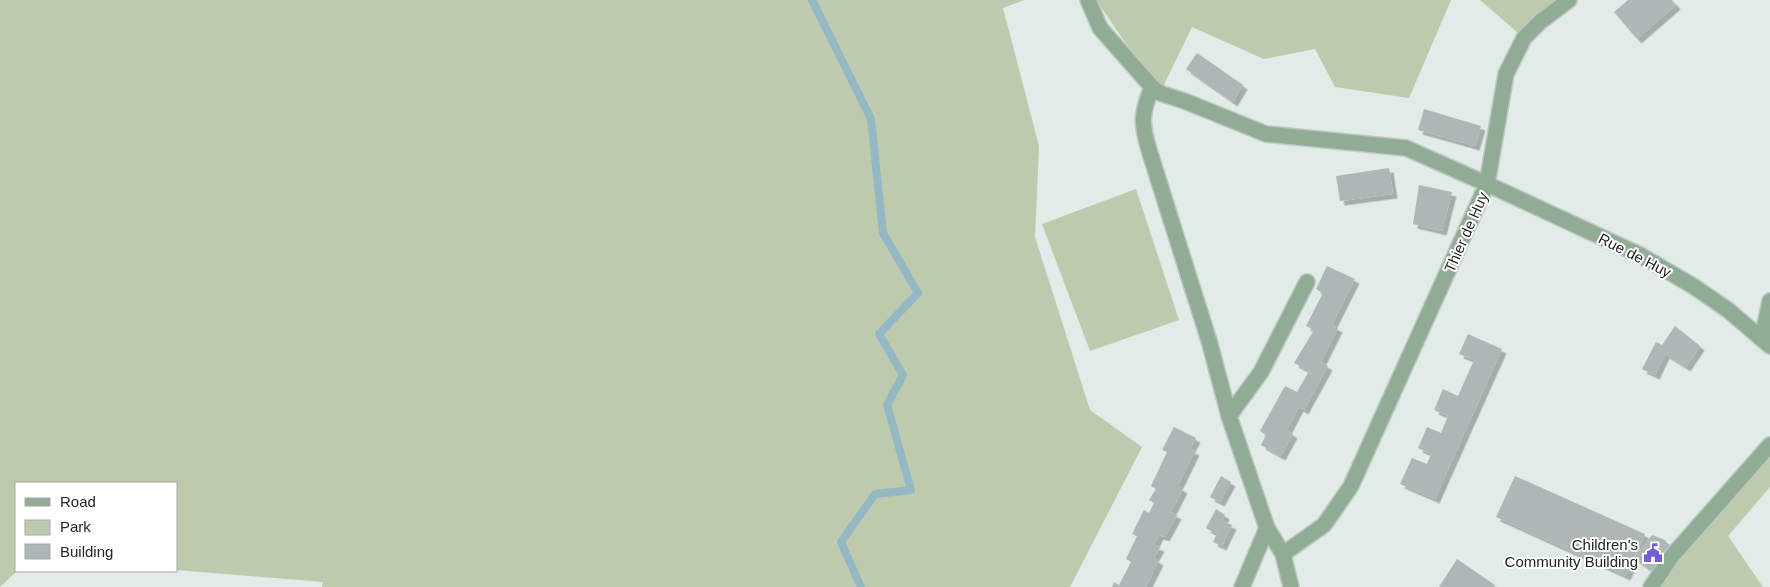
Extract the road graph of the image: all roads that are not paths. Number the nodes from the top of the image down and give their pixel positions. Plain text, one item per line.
1 (1088, 0) edge
2 (1569, 0) edge
3 (1152, 87) junction
4 (1488, 184) junction
5 (1307, 282) dead end
6 (1770, 301) edge
7 (1766, 342) edge
8 (1228, 416) junction
9 (1770, 445) edge
10 (1267, 528) junction
11 (1283, 554) junction
12 (1242, 587) edge
13 (1292, 587) edge
14 (1651, 587) edge

1 - 3 street, Thier de Huy
2 - 4 street
3 - 4 street, Thier de Huy
3 - 8 street
4 - 7 street, Rue de Huy
4 - 11 street, Thier de Huy
5 - 8 street
6 - 7 street
8 - 10 street
9 - 14 street
10 - 11 street
10 - 12 street
11 - 13 street

